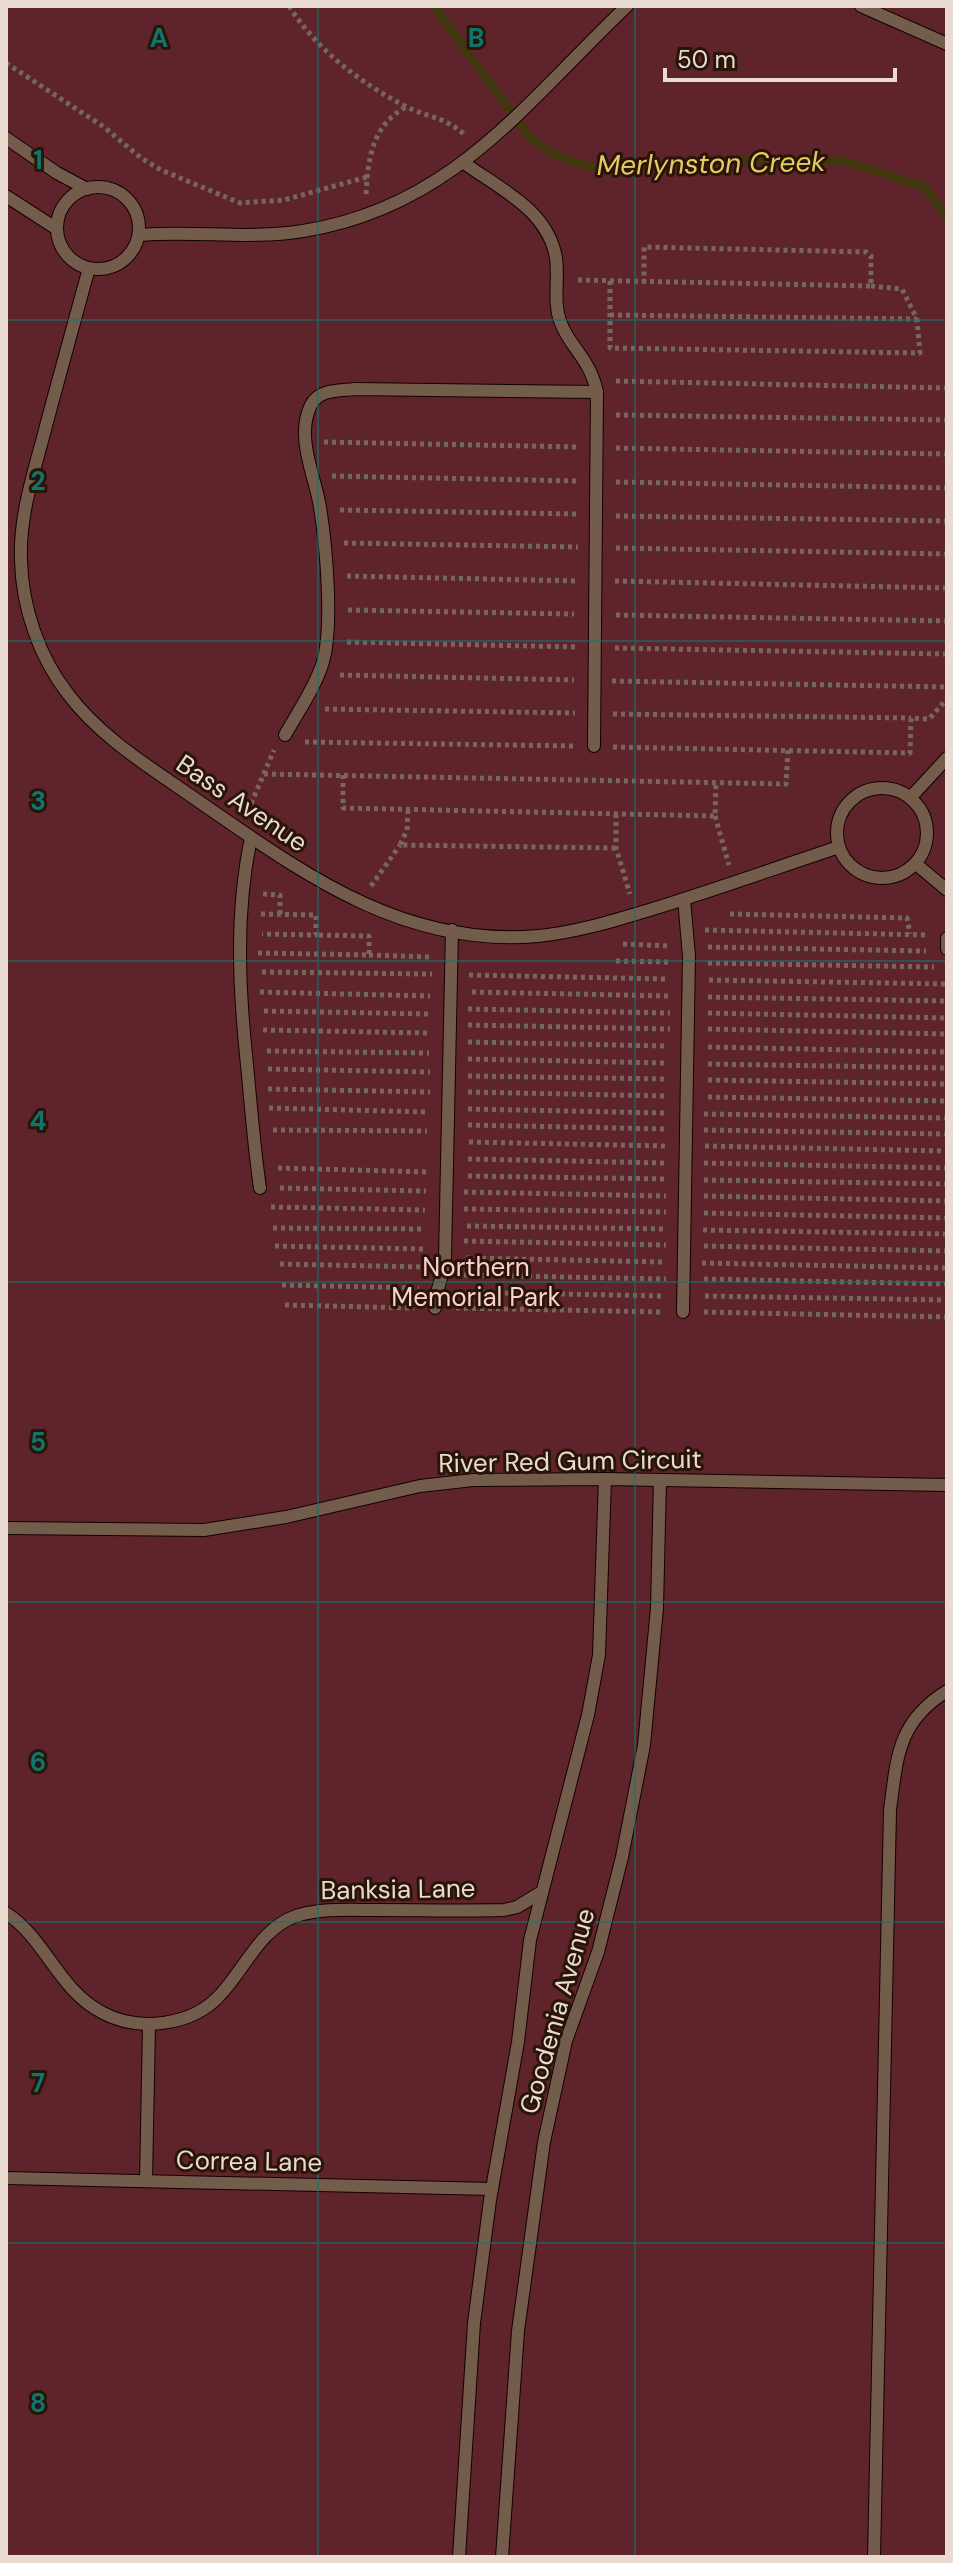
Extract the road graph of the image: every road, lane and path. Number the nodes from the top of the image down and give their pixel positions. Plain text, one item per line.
1 (289, 6) edge
2 (627, 6) edge
3 (861, 6) edge
4 (947, 44) edge
5 (6, 63) edge
6 (406, 107) junction
7 (6, 138) edge
8 (481, 150) junction
9 (464, 163) junction
10 (367, 177) junction
11 (87, 189) junction
12 (6, 196) edge
13 (364, 215) junction
14 (57, 229) junction
15 (139, 235) junction
16 (89, 268) junction
17 (557, 279) junction
18 (610, 281) junction
19 (644, 282) junction
20 (871, 286) junction
21 (610, 315) junction
22 (917, 319) junction
23 (596, 386) junction
24 (947, 388) edge
25 (598, 414) junction
26 (947, 420) edge
27 (307, 442) junction
28 (597, 447) junction
29 (947, 454) edge
30 (313, 476) junction
31 (597, 482) junction
32 (947, 488) edge
33 (320, 509) junction
34 (597, 515) junction
35 (947, 521) edge
36 (325, 542) junction
37 (596, 547) junction
38 (947, 554) edge
39 (326, 575) junction
40 (596, 581) junction
41 (947, 588) edge
42 (326, 610) junction
43 (596, 615) junction
44 (947, 621) edge
45 (326, 642) junction
46 (595, 647) junction
47 (947, 654) edge
48 (317, 675) junction
49 (595, 680) junction
50 (947, 687) edge
51 (947, 699) edge
52 (285, 735) junction
53 (594, 746) junction
54 (788, 750) junction
55 (947, 758) edge
56 (264, 774) junction
57 (343, 775) junction
58 (716, 782) junction
59 (911, 797) junction
60 (408, 810) junction
61 (616, 814) junction
62 (715, 816) junction
63 (246, 834) junction
64 (400, 845) junction
65 (839, 847) junction
66 (616, 848) junction
67 (916, 864) junction
68 (734, 882) junction
69 (947, 890) edge
70 (242, 894) junction
71 (684, 899) junction
72 (358, 902) junction
73 (240, 913) junction
74 (280, 914) junction
75 (637, 914) junction
76 (730, 914) dead end
77 (452, 930) junction
78 (688, 930) junction
79 (240, 934) junction
80 (910, 934) junction
81 (316, 935) junction
82 (941, 937) edge
83 (623, 944) dead end
84 (689, 946) junction
85 (947, 949) edge
86 (932, 951) dead end
87 (240, 952) junction
88 (369, 955) junction
89 (451, 958) junction
90 (616, 961) dead end
91 (689, 963) junction
92 (947, 968) edge
93 (241, 972) junction
94 (451, 975) junction
95 (689, 980) junction
96 (947, 984) edge
97 (241, 991) junction
98 (451, 997) junction
99 (242, 1010) junction
100 (451, 1014) junction
101 (243, 1029) junction
102 (450, 1033) junction
103 (245, 1051) junction
104 (450, 1053) junction
105 (247, 1069) junction
106 (449, 1073) junction
107 (249, 1088) junction
108 (449, 1092) junction
109 (251, 1108) junction
110 (448, 1112) junction
111 (253, 1130) junction
112 (448, 1131) junction
113 (257, 1168) junction
114 (447, 1172) junction
115 (260, 1188) joint
116 (447, 1192) junction
117 (267, 1207) dead end
118 (446, 1210) junction
119 (273, 1228) dead end
120 (446, 1229) junction
121 (275, 1246) dead end
122 (445, 1249) junction
123 (280, 1264) dead end
124 (444, 1267) junction
125 (282, 1285) dead end
126 (436, 1289) junction
127 (285, 1305) dead end
128 (435, 1308) joint
129 (683, 1312) dead end
130 (605, 1479) junction
131 (660, 1480) junction
132 (947, 1485) edge
133 (6, 1528) edge
134 (947, 1691) edge
135 (540, 1893) junction
136 (6, 1913) edge
137 (149, 2025) junction
138 (6, 2178) edge
139 (146, 2181) junction
140 (492, 2189) junction
141 (459, 2557) edge
142 (502, 2557) edge
143 (874, 2557) edge

1 - 6 path
2 - 8 lane
3 - 4 lane
5 - 10 path
6 - 8 path
6 - 10 path
7 - 11 lane
8 - 9 lane
9 - 13 lane
9 - 17 lane
10 - 13 path
11 - 14 lane
11 - 15 lane
12 - 14 lane
13 - 15 lane
14 - 16 lane
15 - 16 lane
16 - 63 lane, Bass Avenue
17 - 18 path
17 - 23 lane
18 - 19 path
18 - 21 path
19 - 20 path
19 - 20 path
20 - 22 path
21 - 22 path
21 - 22 path
23 - 24 path
23 - 25 lane
23 - 27 lane
25 - 26 path
25 - 28 lane
27 - 28 path
27 - 30 lane
28 - 29 path
28 - 31 lane
30 - 31 path
30 - 33 lane
31 - 32 path
31 - 34 lane
33 - 34 path
33 - 36 lane
34 - 35 path
34 - 37 lane
36 - 37 path
36 - 39 lane
37 - 38 path
37 - 40 lane
39 - 40 path
39 - 42 lane
40 - 41 path
40 - 43 lane
42 - 43 path
42 - 45 lane
43 - 44 path
43 - 46 lane
45 - 46 path
45 - 48 lane
46 - 47 path
46 - 49 lane
48 - 49 path
48 - 52 lane
49 - 50 path
49 - 53 lane
51 - 54 path
52 - 53 path
52 - 56 path
53 - 54 path
54 - 58 path
55 - 59 lane
56 - 57 path
56 - 63 path
57 - 58 path
57 - 60 path
58 - 62 path
59 - 65 lane
59 - 67 lane
60 - 61 path
60 - 64 path
61 - 62 path
61 - 66 path
62 - 68 path
63 - 70 lane
63 - 72 lane, Bass Avenue
64 - 66 path
64 - 72 path
65 - 67 lane
65 - 68 lane, Bass Avenue
66 - 75 path
67 - 69 lane
68 - 71 lane, Bass Avenue
70 - 73 lane
70 - 74 path
71 - 75 lane, Bass Avenue
71 - 78 lane
72 - 77 lane, Bass Avenue
73 - 74 path
73 - 79 lane
74 - 81 path
75 - 77 lane, Bass Avenue
76 - 80 path
77 - 89 lane
78 - 80 path
78 - 84 lane
79 - 81 path
79 - 87 lane
80 - 82 path
81 - 88 path
82 - 85 lane
83 - 84 path
84 - 86 path
84 - 91 lane
87 - 88 path
87 - 93 lane
88 - 89 path
89 - 94 lane
90 - 91 path
91 - 92 path
91 - 95 lane
93 - 94 path
93 - 97 lane
94 - 95 path
94 - 98 lane
95 - 96 path
95 - 129 lane
97 - 98 path
97 - 99 lane
98 - 100 lane
99 - 100 path
99 - 101 lane
100 - 102 lane
101 - 102 path
101 - 103 lane
102 - 104 lane
103 - 104 path
103 - 105 lane
104 - 106 lane
105 - 106 path
105 - 107 lane
106 - 108 lane
107 - 108 path
107 - 109 lane
108 - 110 lane
109 - 110 path
109 - 111 lane
110 - 112 lane
111 - 112 path
111 - 113 lane
112 - 114 lane
113 - 114 path
113 - 115 lane
114 - 116 lane
115 - 116 path
116 - 118 lane
117 - 118 path
118 - 120 lane
119 - 120 path
120 - 122 lane
121 - 122 path
122 - 124 lane
123 - 124 path
124 - 126 lane
125 - 126 path
126 - 128 lane
127 - 128 path
130 - 131 lane, River Red Gum Circuit
130 - 133 lane, River Red Gum Circuit
130 - 135 lane, Goodenia Avenue
131 - 132 lane, River Red Gum Circuit
131 - 142 lane, Goodenia Avenue
134 - 143 lane
135 - 137 lane, Banksia Lane
135 - 140 lane, Goodenia Avenue
136 - 137 lane, Banksia Lane
137 - 139 lane
138 - 139 lane, Correa Lane
139 - 140 lane, Correa Lane
140 - 141 lane, Goodenia Avenue

